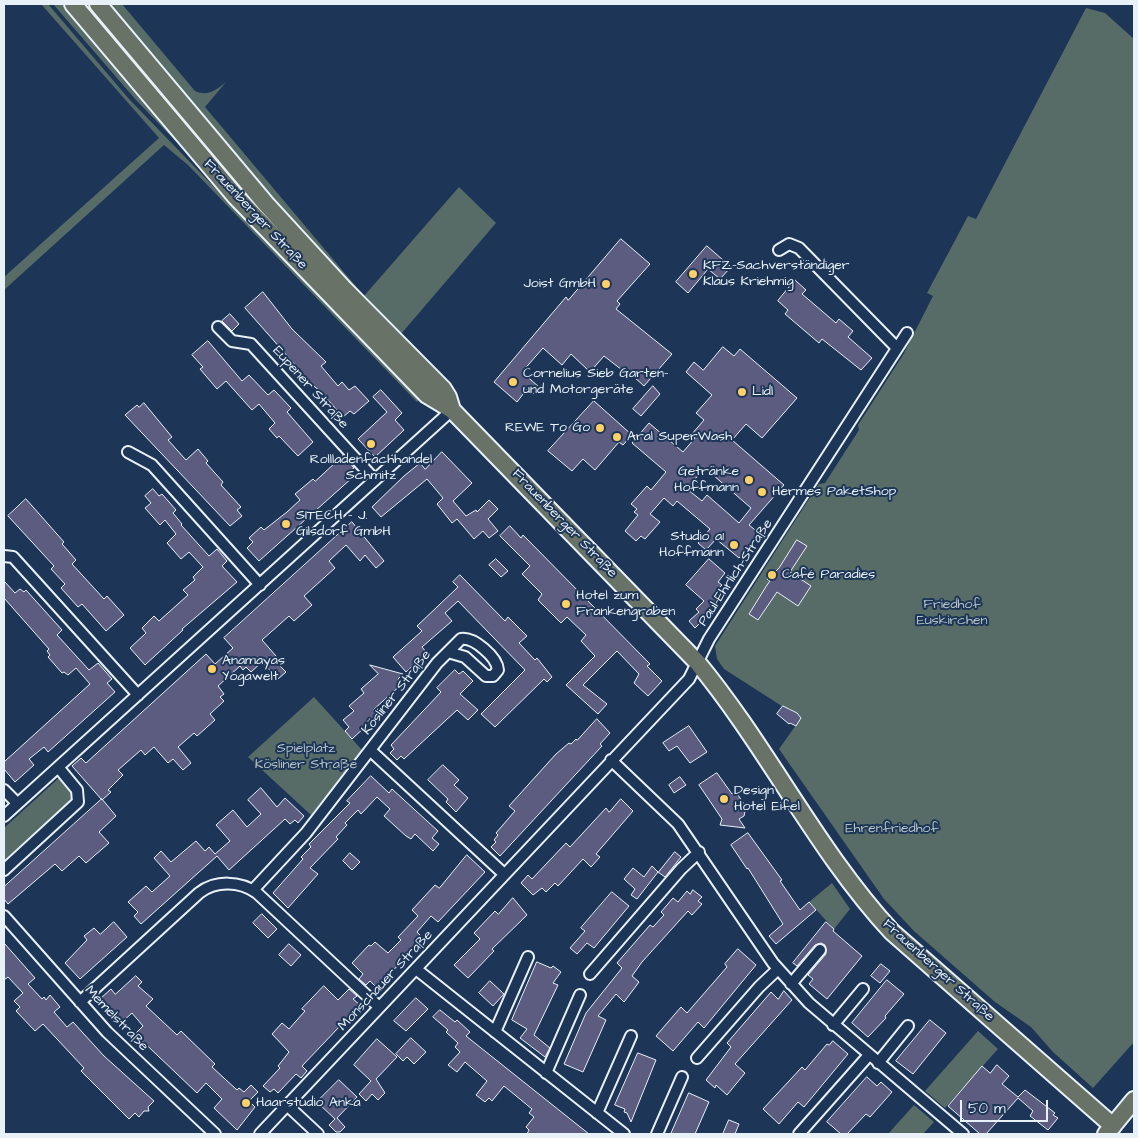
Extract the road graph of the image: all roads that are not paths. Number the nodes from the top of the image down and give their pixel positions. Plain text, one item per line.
1 (73, 4) edge
2 (98, 4) edge
3 (778, 250) dead end
4 (218, 327) dead end
5 (907, 333) dead end
6 (898, 348) junction
7 (452, 410) junction
8 (128, 452) dead end
9 (375, 480) junction
10 (4, 556) edge
11 (260, 585) junction
12 (448, 652) junction
13 (697, 662) junction
14 (138, 694) junction
15 (370, 750) junction
16 (611, 760) junction
17 (58, 767) junction
18 (4, 790) edge
19 (17, 803) junction
20 (4, 816) edge
21 (699, 852) junction
22 (4, 870) edge
23 (504, 874) junction
24 (253, 890) junction
25 (4, 916) edge
26 (820, 950) dead end
27 (528, 957) dead end
28 (416, 969) junction
29 (778, 969) junction
30 (590, 974) dead end
31 (791, 984) junction
32 (863, 989) dead end
33 (580, 995) dead end
34 (80, 1002) junction
35 (379, 1007) junction
36 (833, 1025) junction
37 (908, 1026) dead end
38 (495, 1032) junction
39 (631, 1036) dead end
40 (869, 1055) junction
41 (696, 1058) dead end
42 (878, 1063) junction
43 (546, 1072) junction
44 (682, 1077) dead end
45 (1134, 1100) edge
46 (288, 1106) junction
47 (597, 1113) junction
48 (1109, 1130) edge
49 (215, 1134) edge
50 (260, 1134) edge
51 (318, 1134) edge
52 (624, 1134) edge
53 (657, 1134) edge
54 (799, 1134) edge
55 (963, 1134) edge

1 - 7 main road, Frauenberger Straße
2 - 7 main road, Frauenberger Straße
3 - 6 street
4 - 9 street, Eupener Straße
5 - 6 street, Paul-Ehrlich-Straße
6 - 13 street, Paul-Ehrlich-Straße
7 - 9 street
7 - 13 main road, Frauenberger Straße
8 - 11 street
9 - 11 street
10 - 14 street
11 - 14 street
12 - 12 street, Kösliner Straße
12 - 15 street, Kösliner Straße
13 - 16 street, Monschauer Straße
13 - 48 main road, Frauenberger Straße
14 - 17 street
15 - 23 street
15 - 24 street, Kösliner Straße
16 - 21 street
16 - 23 street, Monschauer Straße
17 - 19 street
17 - 22 street
18 - 19 street
19 - 20 street
21 - 29 street
21 - 30 street
23 - 28 street, Monschauer Straße
24 - 34 street
24 - 35 street
25 - 34 street, Memelstraße
26 - 31 street
27 - 38 street
28 - 35 street, Monschauer Straße
28 - 38 street
29 - 31 street
29 - 41 street
31 - 36 street
32 - 36 street
33 - 43 street
34 - 49 street, Memelstraße
35 - 46 street, Monschauer Straße
36 - 40 street
37 - 42 street
38 - 43 street
39 - 47 street
40 - 42 street
40 - 54 street
42 - 55 street
43 - 47 street
44 - 53 street
45 - 48 main road
46 - 50 street, Monschauer Straße
46 - 51 street
47 - 52 street

